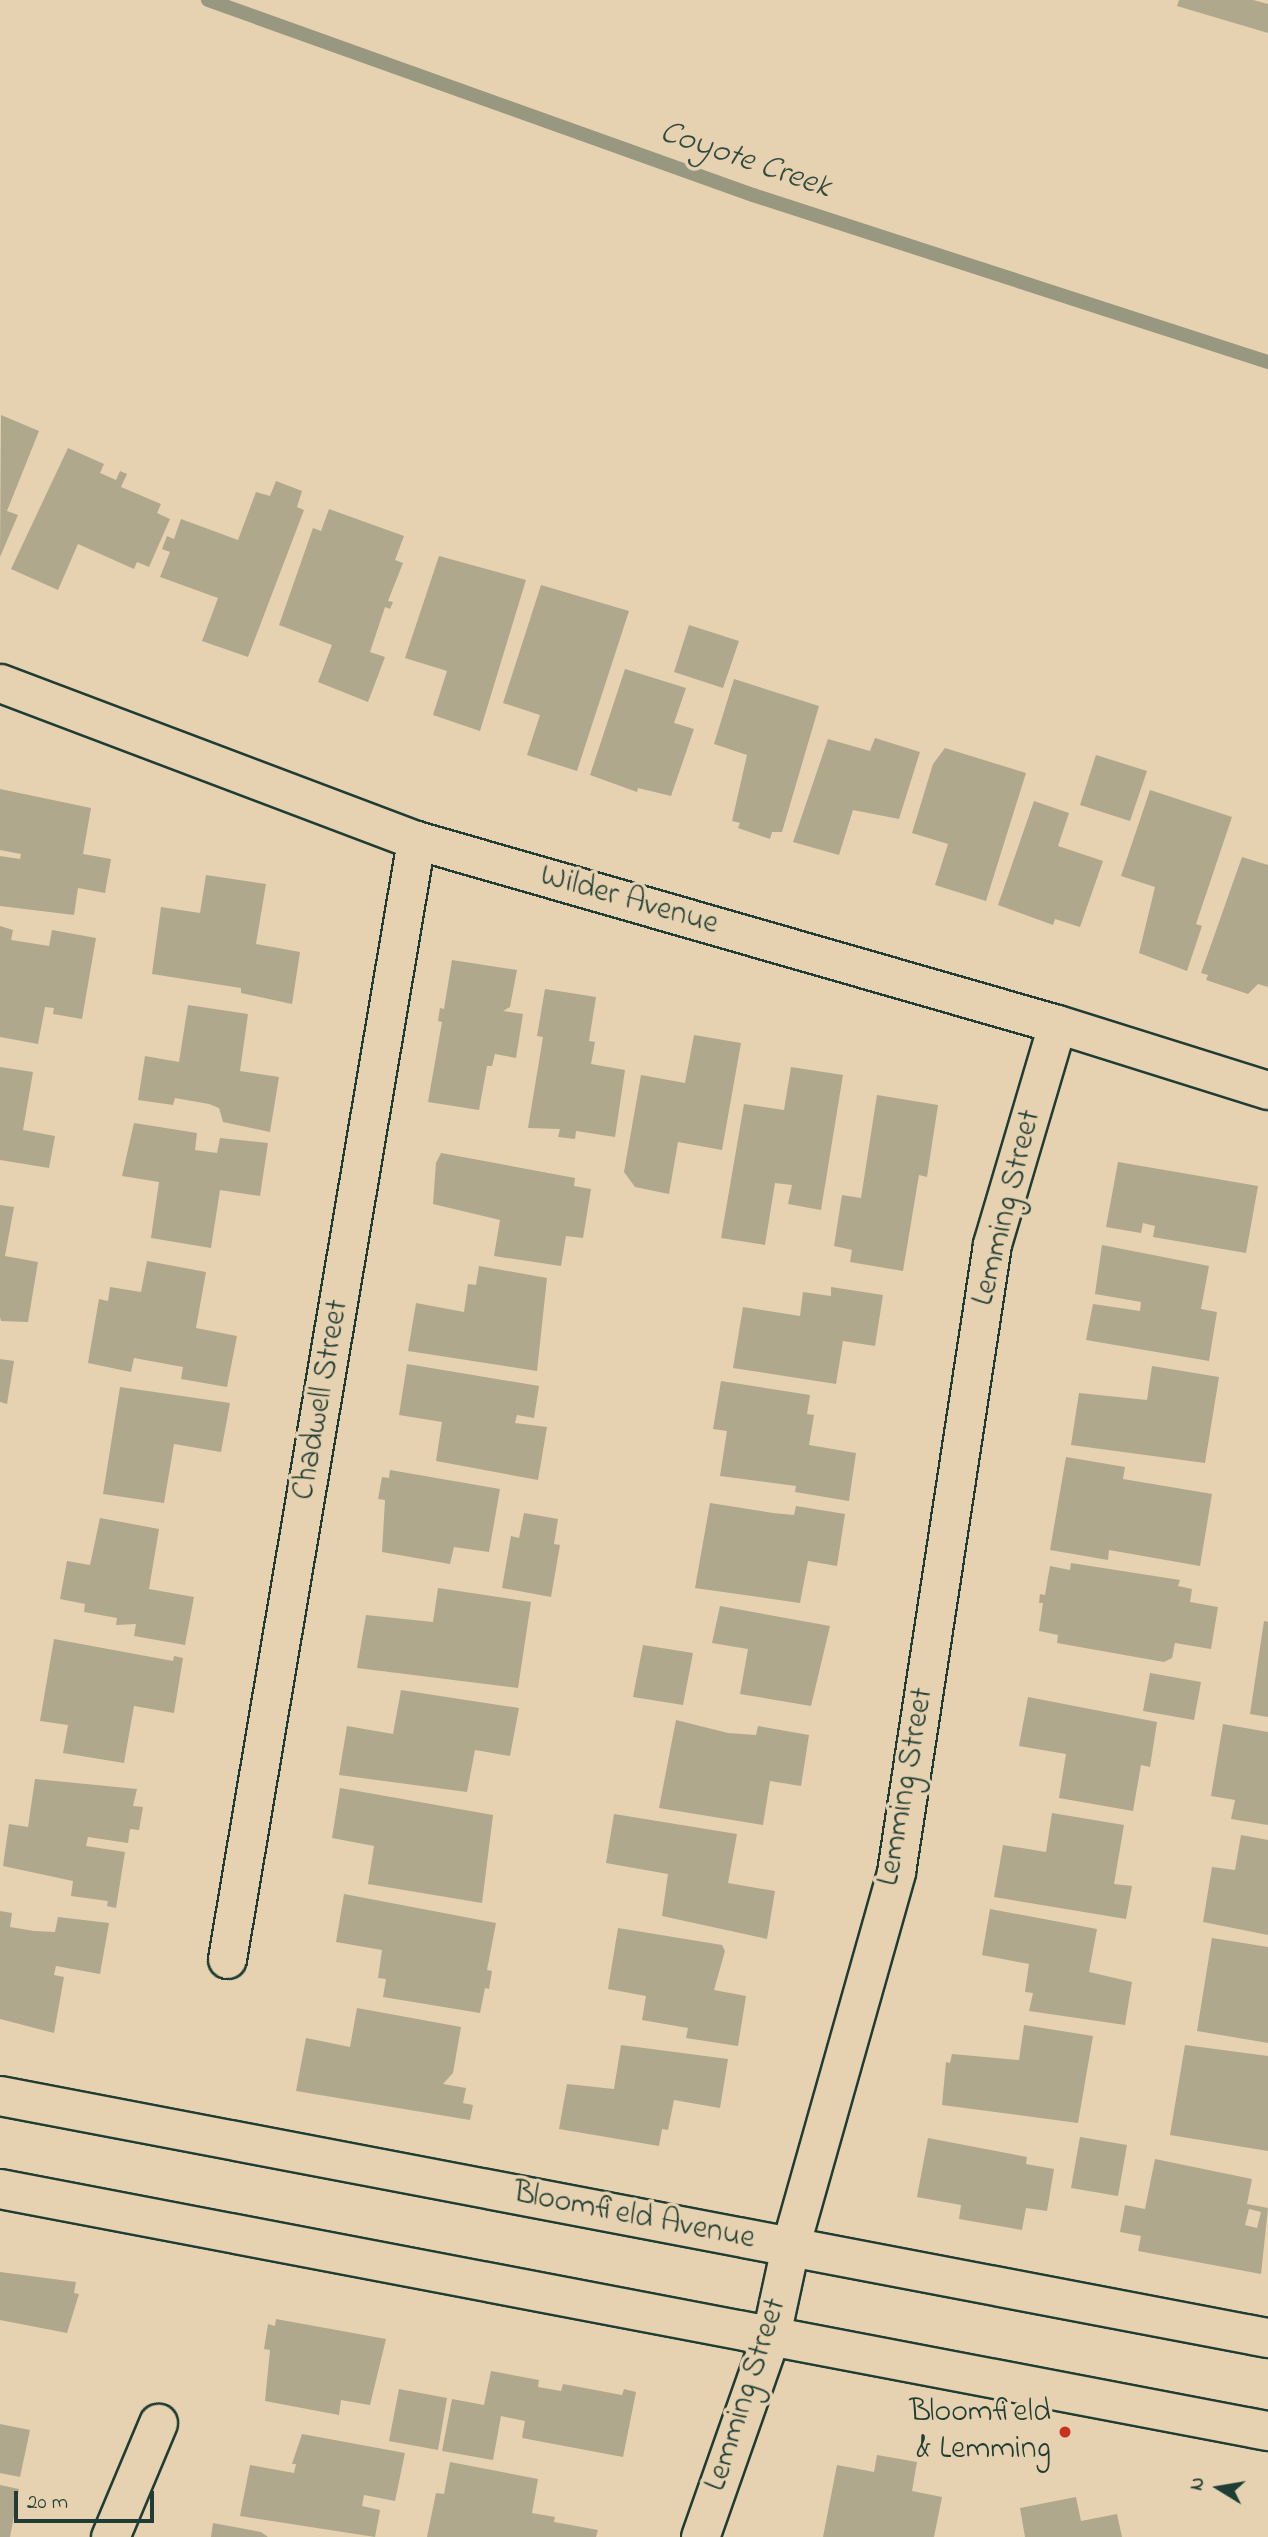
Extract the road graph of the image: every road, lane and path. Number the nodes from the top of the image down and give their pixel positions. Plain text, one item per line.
1 (0, 683) edge
2 (416, 840) junction
3 (1057, 1024) junction
4 (1268, 1090) edge
5 (227, 1959) dead end
6 (0, 2096) edge
7 (0, 2189) edge
8 (790, 2247) junction
9 (771, 2335) junction
10 (1268, 2338) edge
11 (158, 2423) dead end
12 (1268, 2431) edge
13 (110, 2537) edge
14 (700, 2537) edge

1 - 2 street, Wilder Avenue
2 - 3 street, Wilder Avenue
2 - 5 street, Chadwell Street
3 - 4 street, Wilder Avenue
3 - 8 street, Lemming Street
6 - 8 street, Bloomfield Avenue
7 - 9 street
8 - 9 street, Lemming Street
8 - 10 street, Bloomfield Avenue
9 - 12 street
9 - 14 street, Lemming Street
11 - 13 street

